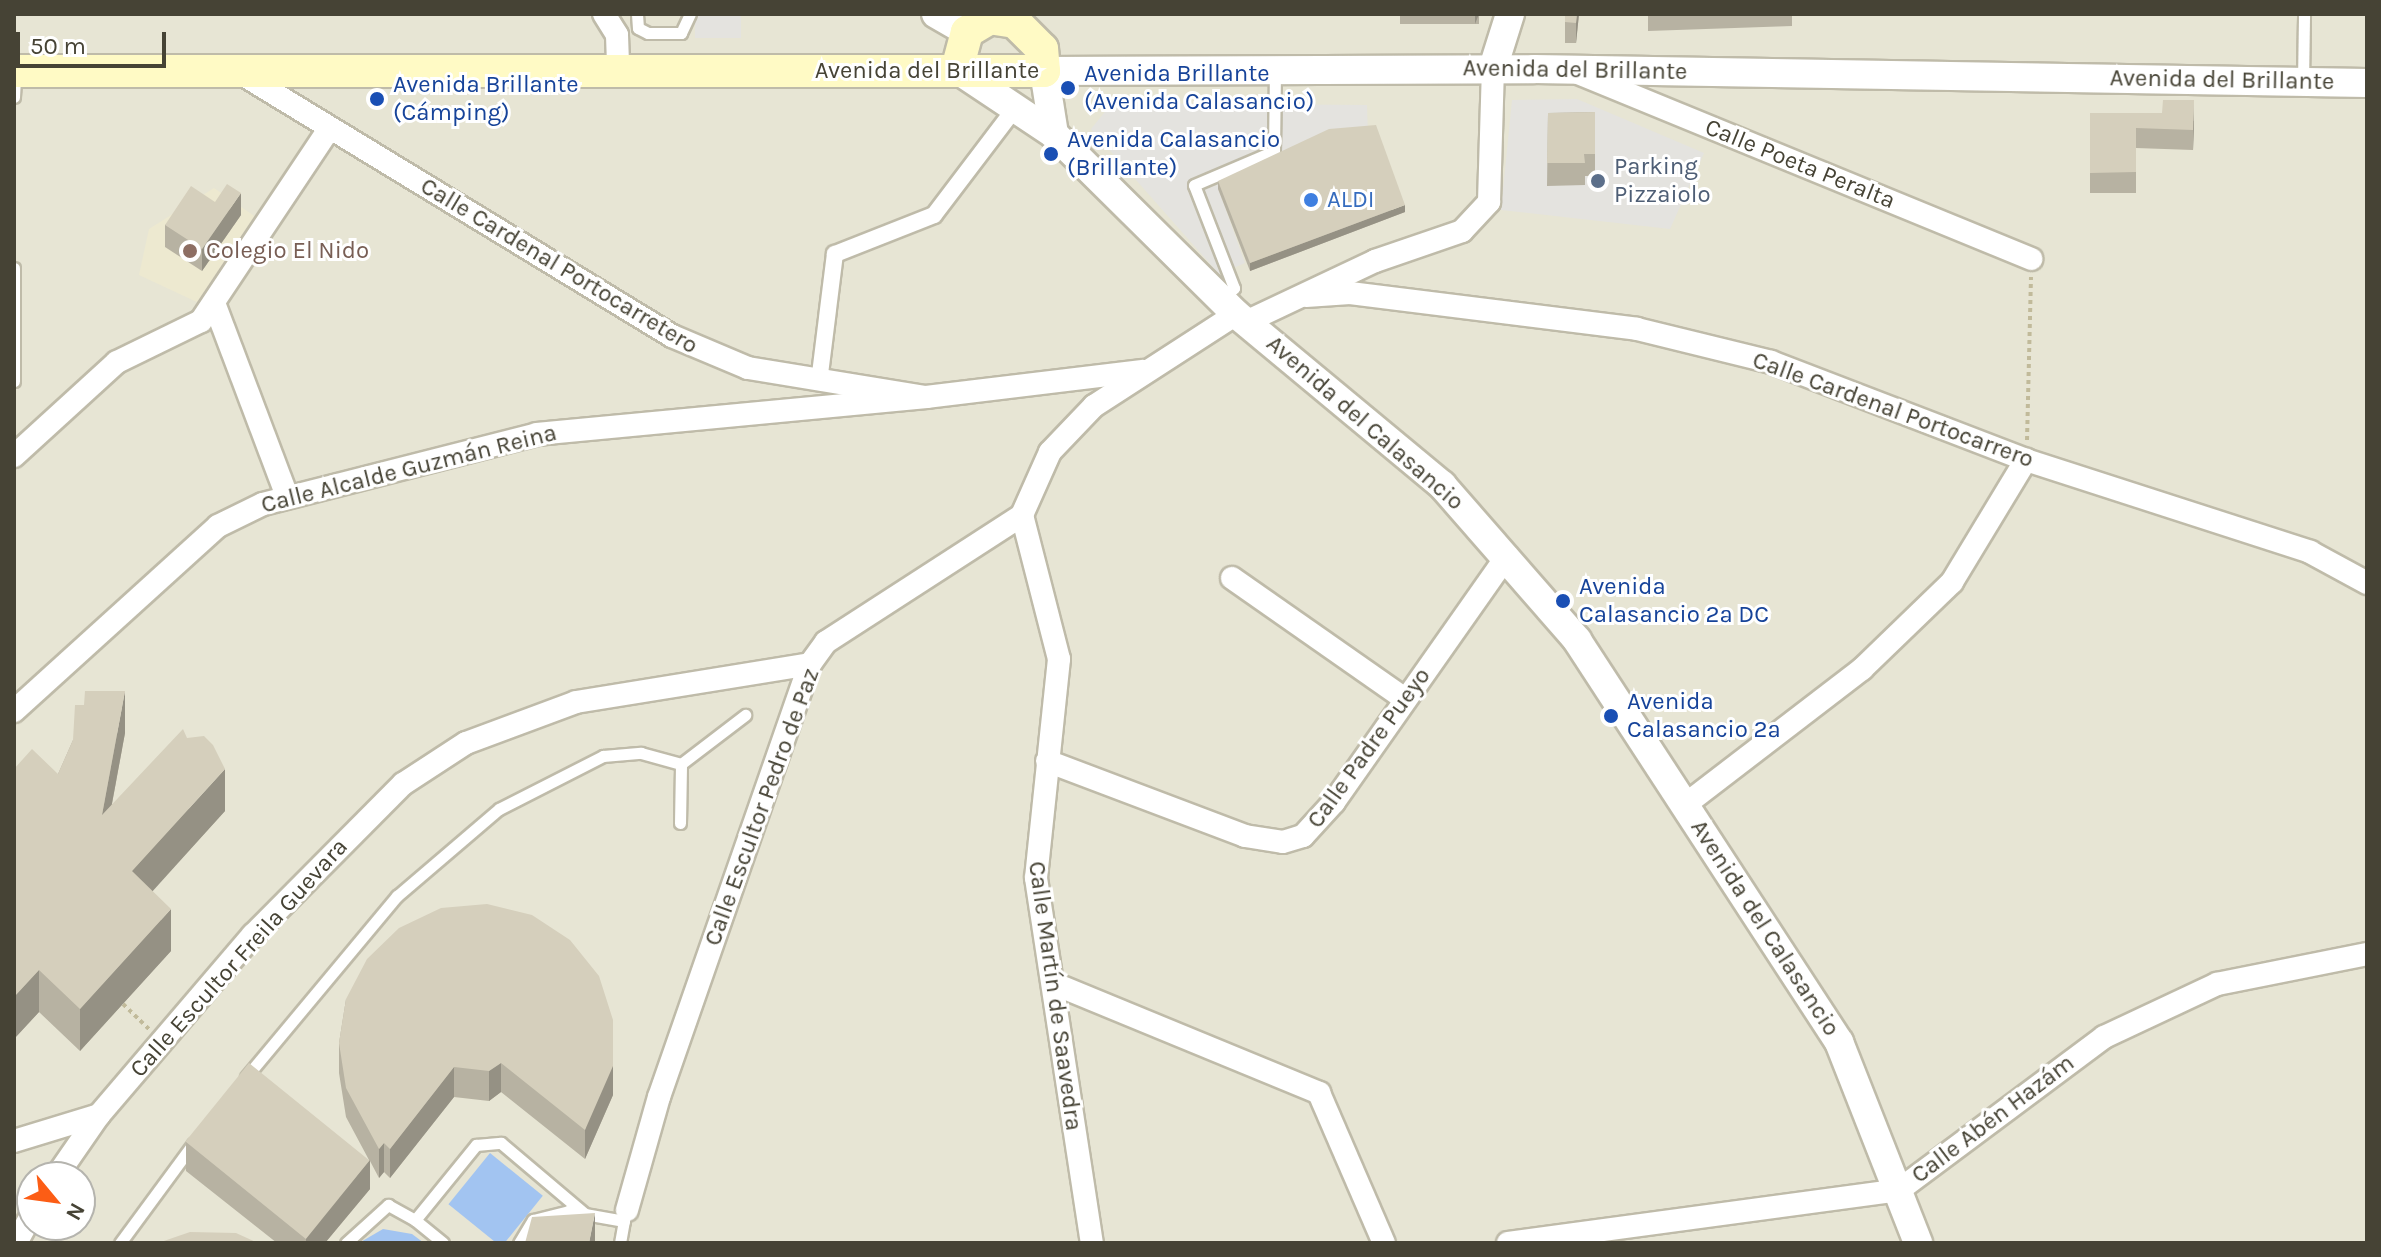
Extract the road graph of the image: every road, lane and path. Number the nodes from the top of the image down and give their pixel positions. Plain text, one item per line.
1 (604, 14) edge
2 (637, 14) edge
3 (690, 14) edge
4 (936, 14) edge
5 (1510, 14) edge
6 (2304, 14) edge
7 (1014, 18) edge
8 (968, 23) edge
9 (1493, 68) junction
10 (1569, 69) junction
11 (236, 70) junction
12 (957, 70) junction
13 (1275, 70) junction
14 (618, 71) junction
15 (1044, 71) junction
16 (15, 80) edge
17 (2303, 82) junction
18 (2367, 83) edge
19 (1016, 107) junction
20 (329, 129) junction
21 (1054, 134) junction
22 (2031, 259) joint
23 (14, 268) edge
24 (1306, 296) junction
25 (214, 303) junction
26 (1235, 312) junction
27 (1147, 370) junction
28 (776, 375) junction
29 (14, 381) edge
30 (819, 382) junction
31 (926, 397) junction
32 (775, 411) junction
33 (14, 456) edge
34 (2026, 460) junction
35 (287, 496) junction
36 (1022, 515) junction
37 (1507, 556) junction
38 (1232, 578) dead end
39 (2367, 583) edge
40 (810, 664) junction
41 (1405, 699) junction
42 (14, 711) edge
43 (745, 715) dead end
44 (1047, 761) junction
45 (681, 764) junction
46 (1686, 804) junction
47 (680, 823) dead end
48 (2367, 954) edge
49 (1055, 984) junction
50 (123, 1004) dead end
51 (162, 1042) junction
52 (233, 1093) edge
53 (99, 1115) junction
54 (205, 1129) edge
55 (14, 1141) edge
56 (67, 1161) edge
57 (1899, 1190) junction
58 (585, 1214) junction
59 (625, 1216) junction
60 (415, 1220) junction
61 (120, 1243) edge
62 (346, 1243) edge
63 (443, 1243) edge
64 (519, 1243) edge
65 (620, 1243) edge
66 (1092, 1243) edge
67 (1384, 1243) edge
68 (1508, 1243) edge
69 (1918, 1243) edge

1 - 14 street
2 - 3 lane
4 - 8 street
5 - 9 street
6 - 17 lane
7 - 8 main road
7 - 15 main road
8 - 12 main road
9 - 10 street, Avenida del Brillante
9 - 13 street, Avenida del Brillante
9 - 24 street, Calle Cardenal Portocarrero
10 - 17 street, Avenida del Brillante
10 - 22 street, Calle Poeta Peralta
11 - 14 main road, Avenida del Brillante
11 - 16 main road, Avenida del Brillante
11 - 20 street, Calle Cardenal Portocarretero
12 - 14 main road, Avenida del Brillante
12 - 15 main road, Avenida del Brillante
12 - 19 street, Avenida del Calasancio
13 - 15 street, Avenida del Brillante
13 - 26 lane
15 - 21 street
17 - 18 street, Avenida del Brillante
19 - 21 street, Avenida del Calasancio
19 - 30 street
20 - 25 street
20 - 28 street, Calle Cardenal Portocarretero
21 - 26 street, Avenida del Calasancio
22 - 34 path
23 - 29 lane
24 - 26 street, Calle Cardenal Portocarrero
24 - 34 street, Calle Cardenal Portocarrero
25 - 33 street
25 - 35 street
26 - 27 street, Calle Escultor Pedro de Paz
26 - 37 street, Avenida del Calasancio
27 - 31 street, Calle Cardenal Portocarretero
27 - 36 street, Calle Escultor Pedro de Paz
28 - 30 street, Calle Cardenal Portocarretero
28 - 32 street
30 - 31 street, Calle Cardenal Portocarretero
31 - 32 street, Calle Alcalde Guzmán Reina
32 - 35 street, Calle Alcalde Guzmán Reina
34 - 39 street, Calle Cardenal Portocarrero
34 - 46 street
35 - 42 street, Calle Alcalde Guzmán Reina
36 - 40 street, Calle Escultor Pedro de Paz
36 - 44 street, Calle Martín de Saavedra
37 - 41 street, Calle Padre Pueyo
37 - 46 street, Avenida del Calasancio
38 - 41 street
40 - 51 street, Calle Escultor Freila Guevara
40 - 59 street, Calle Escultor Pedro de Paz
41 - 44 street, Calle Padre Pueyo
43 - 45 lane
44 - 49 street, Calle Martín de Saavedra
45 - 47 lane
45 - 52 lane
46 - 57 street, Avenida del Calasancio
48 - 57 street, Calle Abén Hazám
49 - 66 street, Calle Martín de Saavedra
49 - 67 street
50 - 51 path
51 - 53 street, Calle Escultor Freila Guevara
53 - 55 street
53 - 56 street, Calle Escultor Freila Guevara
54 - 61 lane
57 - 68 street, Calle Abén Hazám
57 - 69 street, Avenida del Calasancio
58 - 59 lane
58 - 60 lane
58 - 64 lane
59 - 65 lane
60 - 62 lane
60 - 63 lane

